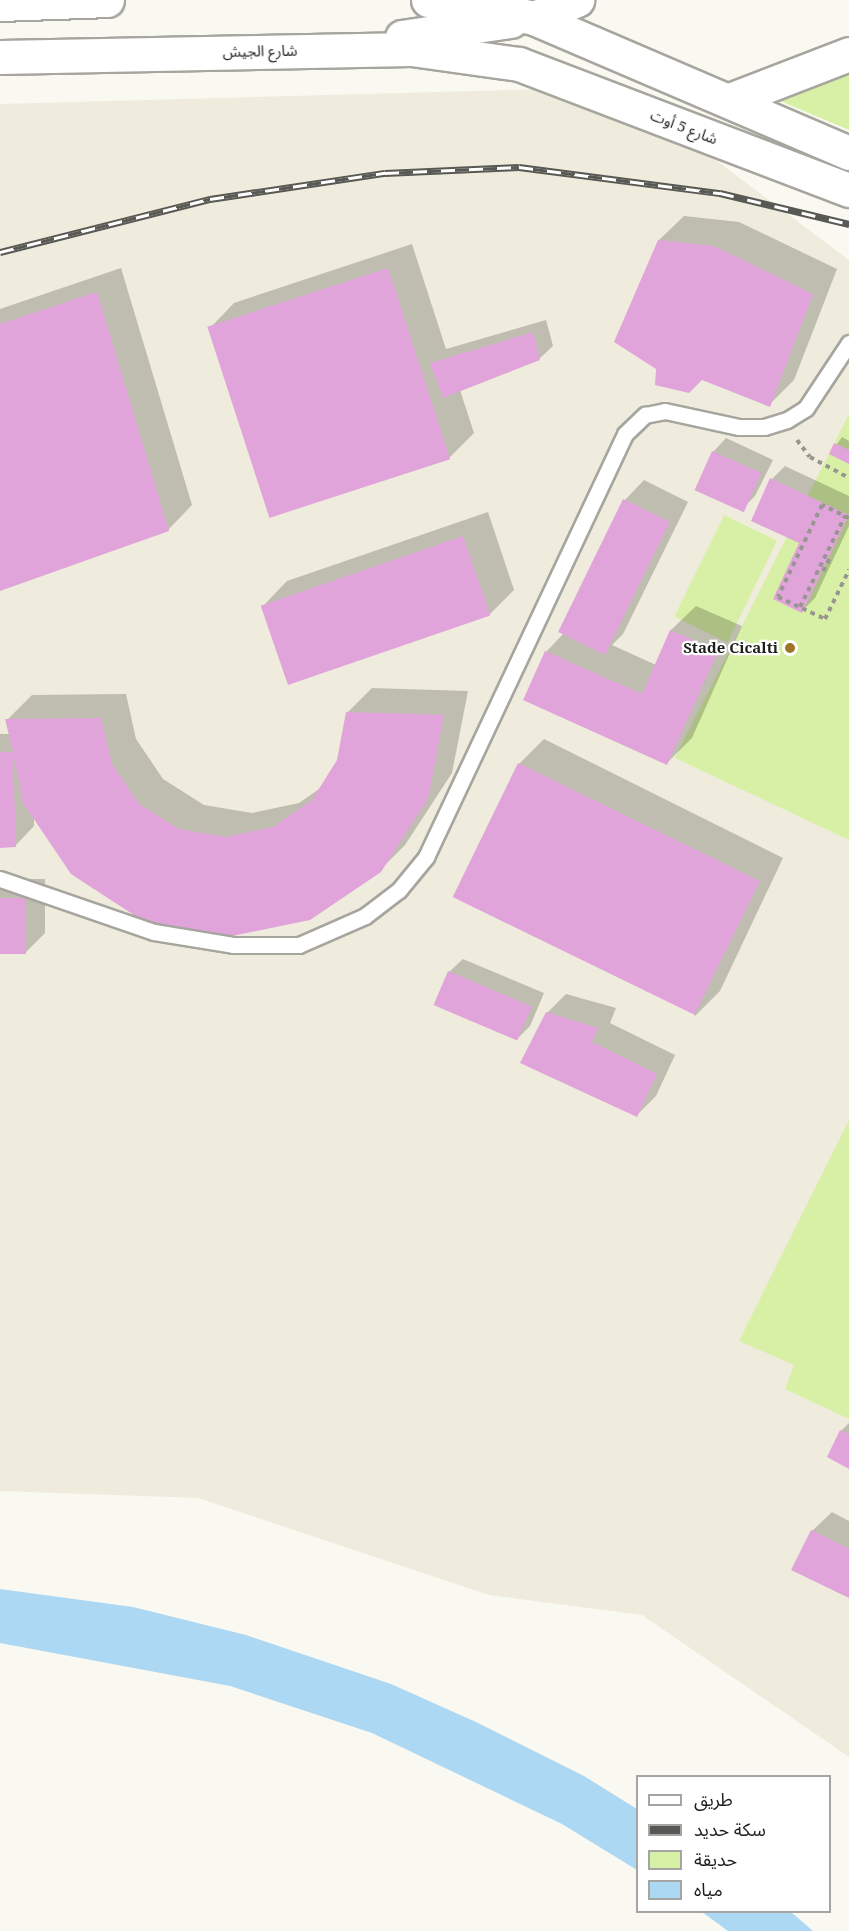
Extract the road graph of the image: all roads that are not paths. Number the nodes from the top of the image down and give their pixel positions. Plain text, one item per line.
1 (107, 0) edge
2 (428, 0) edge
3 (577, 0) edge
4 (0, 4) edge
5 (534, 18) junction
6 (306, 50) junction
7 (849, 54) edge
8 (0, 57) edge
9 (519, 64) joint
10 (730, 100) junction
11 (849, 153) edge
12 (849, 190) edge
13 (849, 343) edge
14 (0, 879) edge

1 - 4 main road
2 - 5 main road
3 - 5 main road
5 - 6 main road
5 - 10 main road
6 - 8 main road, شارع الجيش
6 - 9 main road, شارع الجيش
7 - 10 main road
9 - 12 main road, شارع 5 أوت
10 - 11 main road
13 - 14 lane

